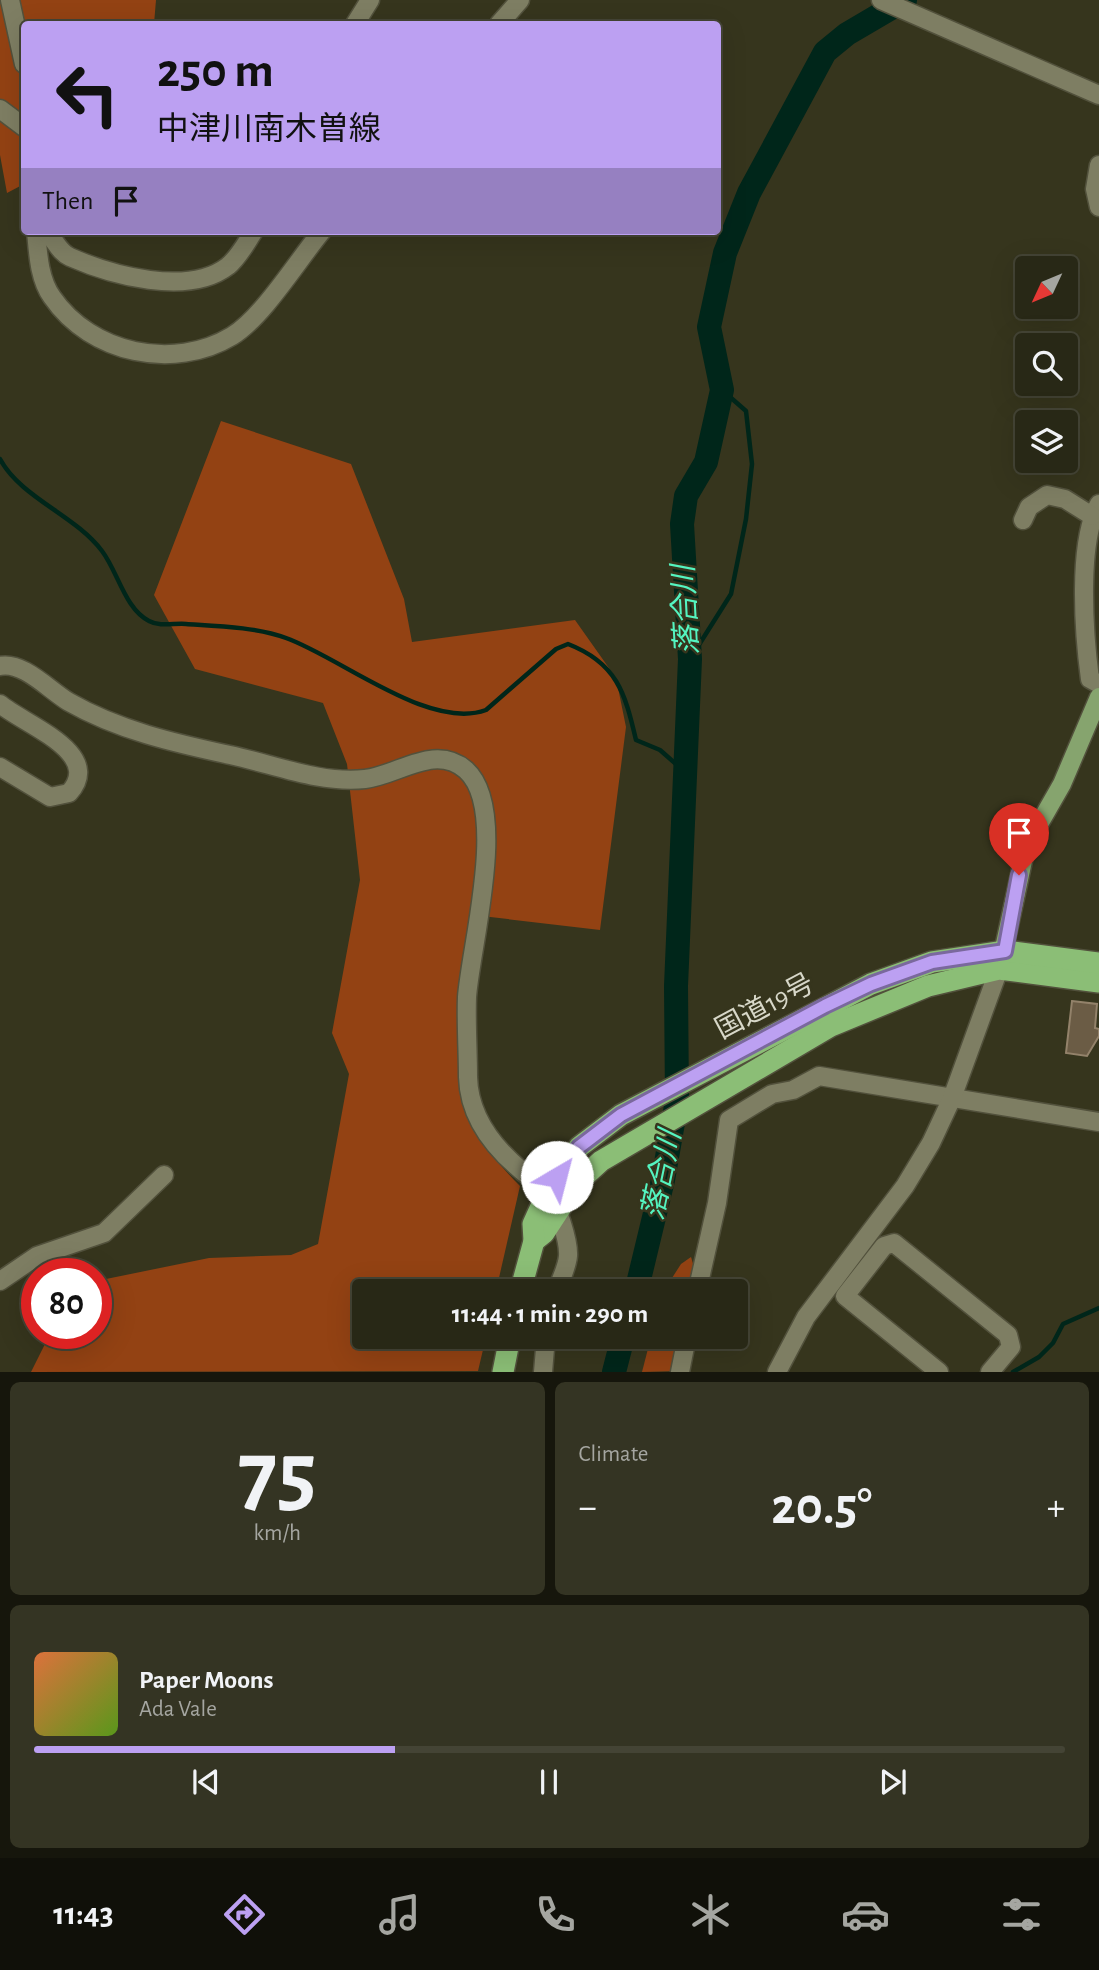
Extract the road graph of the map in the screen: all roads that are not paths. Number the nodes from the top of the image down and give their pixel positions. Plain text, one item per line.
1 (10, 0) edge
2 (370, 0) edge
3 (520, 0) edge
4 (881, 0) edge
5 (357, 21) edge
6 (502, 21) edge
7 (21, 50) edge
8 (1099, 95) edge
9 (0, 109) edge
10 (21, 125) edge
11 (1099, 165) edge
12 (1099, 207) edge
13 (37, 235) edge
14 (47, 235) edge
15 (251, 235) edge
16 (319, 235) edge
17 (1096, 510) edge
18 (1023, 520) dead end
19 (0, 666) edge
20 (1099, 684) edge
21 (1099, 697) edge
22 (0, 704) edge
23 (0, 767) edge
24 (1002, 960) junction
25 (1099, 963) edge
26 (1099, 982) edge
27 (951, 1098) junction
28 (1099, 1122) edge
29 (164, 1175) dead end
30 (548, 1191) junction
31 (557, 1214) junction
32 (534, 1241) junction
33 (524, 1279) edge
34 (560, 1279) edge
35 (700, 1279) edge
36 (0, 1281) edge
37 (508, 1349) edge
38 (545, 1349) edge
39 (685, 1349) edge
40 (503, 1371) edge
41 (543, 1371) edge
42 (680, 1371) edge
43 (777, 1371) edge
44 (939, 1371) edge
45 (990, 1371) edge

1 - 7 street
2 - 5 street
3 - 6 street
4 - 8 street
9 - 10 street
11 - 12 street
13 - 16 street
14 - 15 street
17 - 18 street
17 - 20 street
19 - 30 street
21 - 24 main road
22 - 23 street
24 - 25 highway, 国道19号
24 - 26 highway, 国道19号
24 - 27 street
24 - 30 highway, 国道19号
24 - 31 highway, 国道19号
27 - 28 street
27 - 35 street
27 - 43 street
29 - 36 street
30 - 31 street
30 - 32 highway, 国道19号
31 - 32 highway, 国道19号
31 - 34 street
32 - 33 highway, 国道19号
37 - 40 highway
38 - 41 street
39 - 42 street
44 - 45 street

